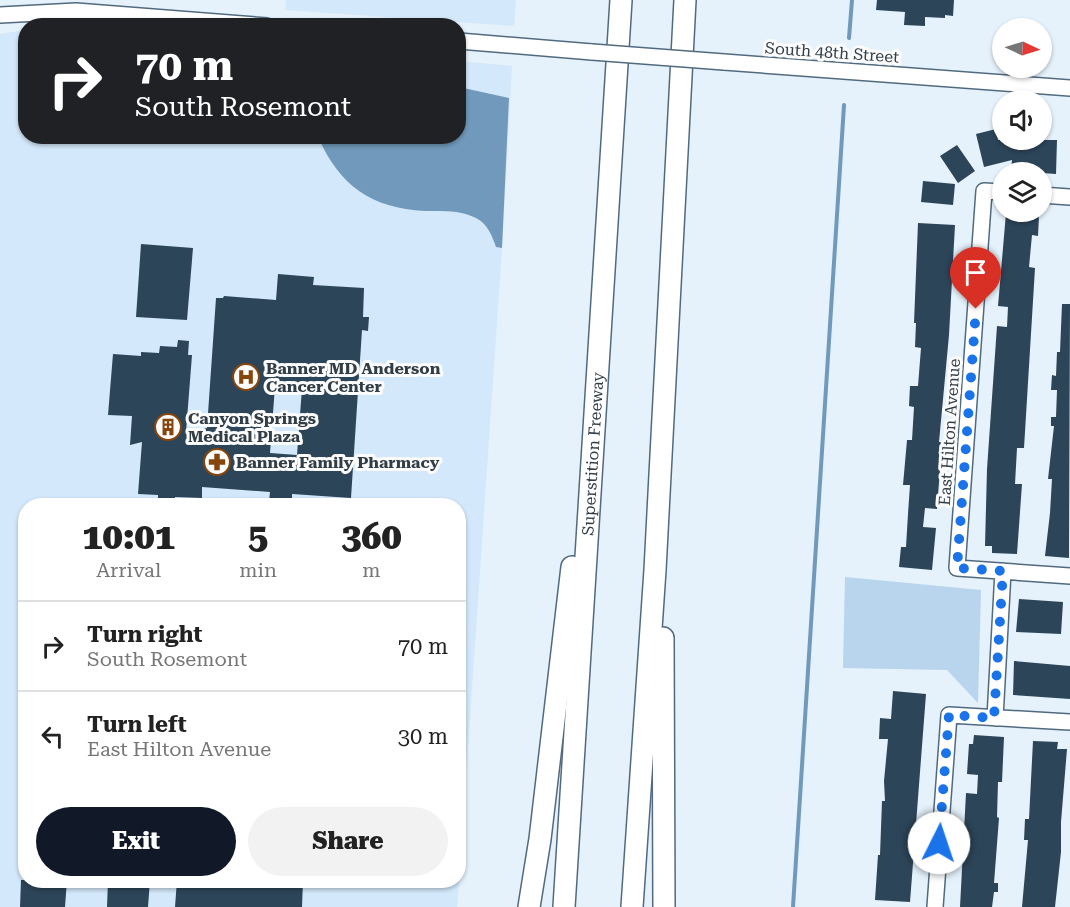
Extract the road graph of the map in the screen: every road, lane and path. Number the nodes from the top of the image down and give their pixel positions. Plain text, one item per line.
1 (621, 0) edge
2 (685, 0) edge
3 (0, 15) edge
4 (165, 18) edge
5 (466, 42) edge
6 (1070, 88) edge
7 (992, 191) edge
8 (1052, 196) edge
9 (1070, 197) edge
10 (600, 334) junction
11 (655, 570) junction
12 (1003, 571) junction
13 (1070, 576) edge
14 (994, 718) junction
15 (1070, 723) edge
16 (529, 907) edge
17 (564, 907) edge
18 (632, 907) edge
19 (664, 907) edge
20 (935, 907) edge

1 - 10 highway, Superstition Freeway
2 - 11 highway
3 - 4 street
5 - 6 street, South 48th Street, bridge
7 - 12 street, East Hilton Avenue
8 - 9 street
10 - 16 highway
10 - 17 highway, Superstition Freeway
11 - 18 highway
11 - 19 highway
12 - 13 street
12 - 14 street
14 - 15 street
14 - 20 street

